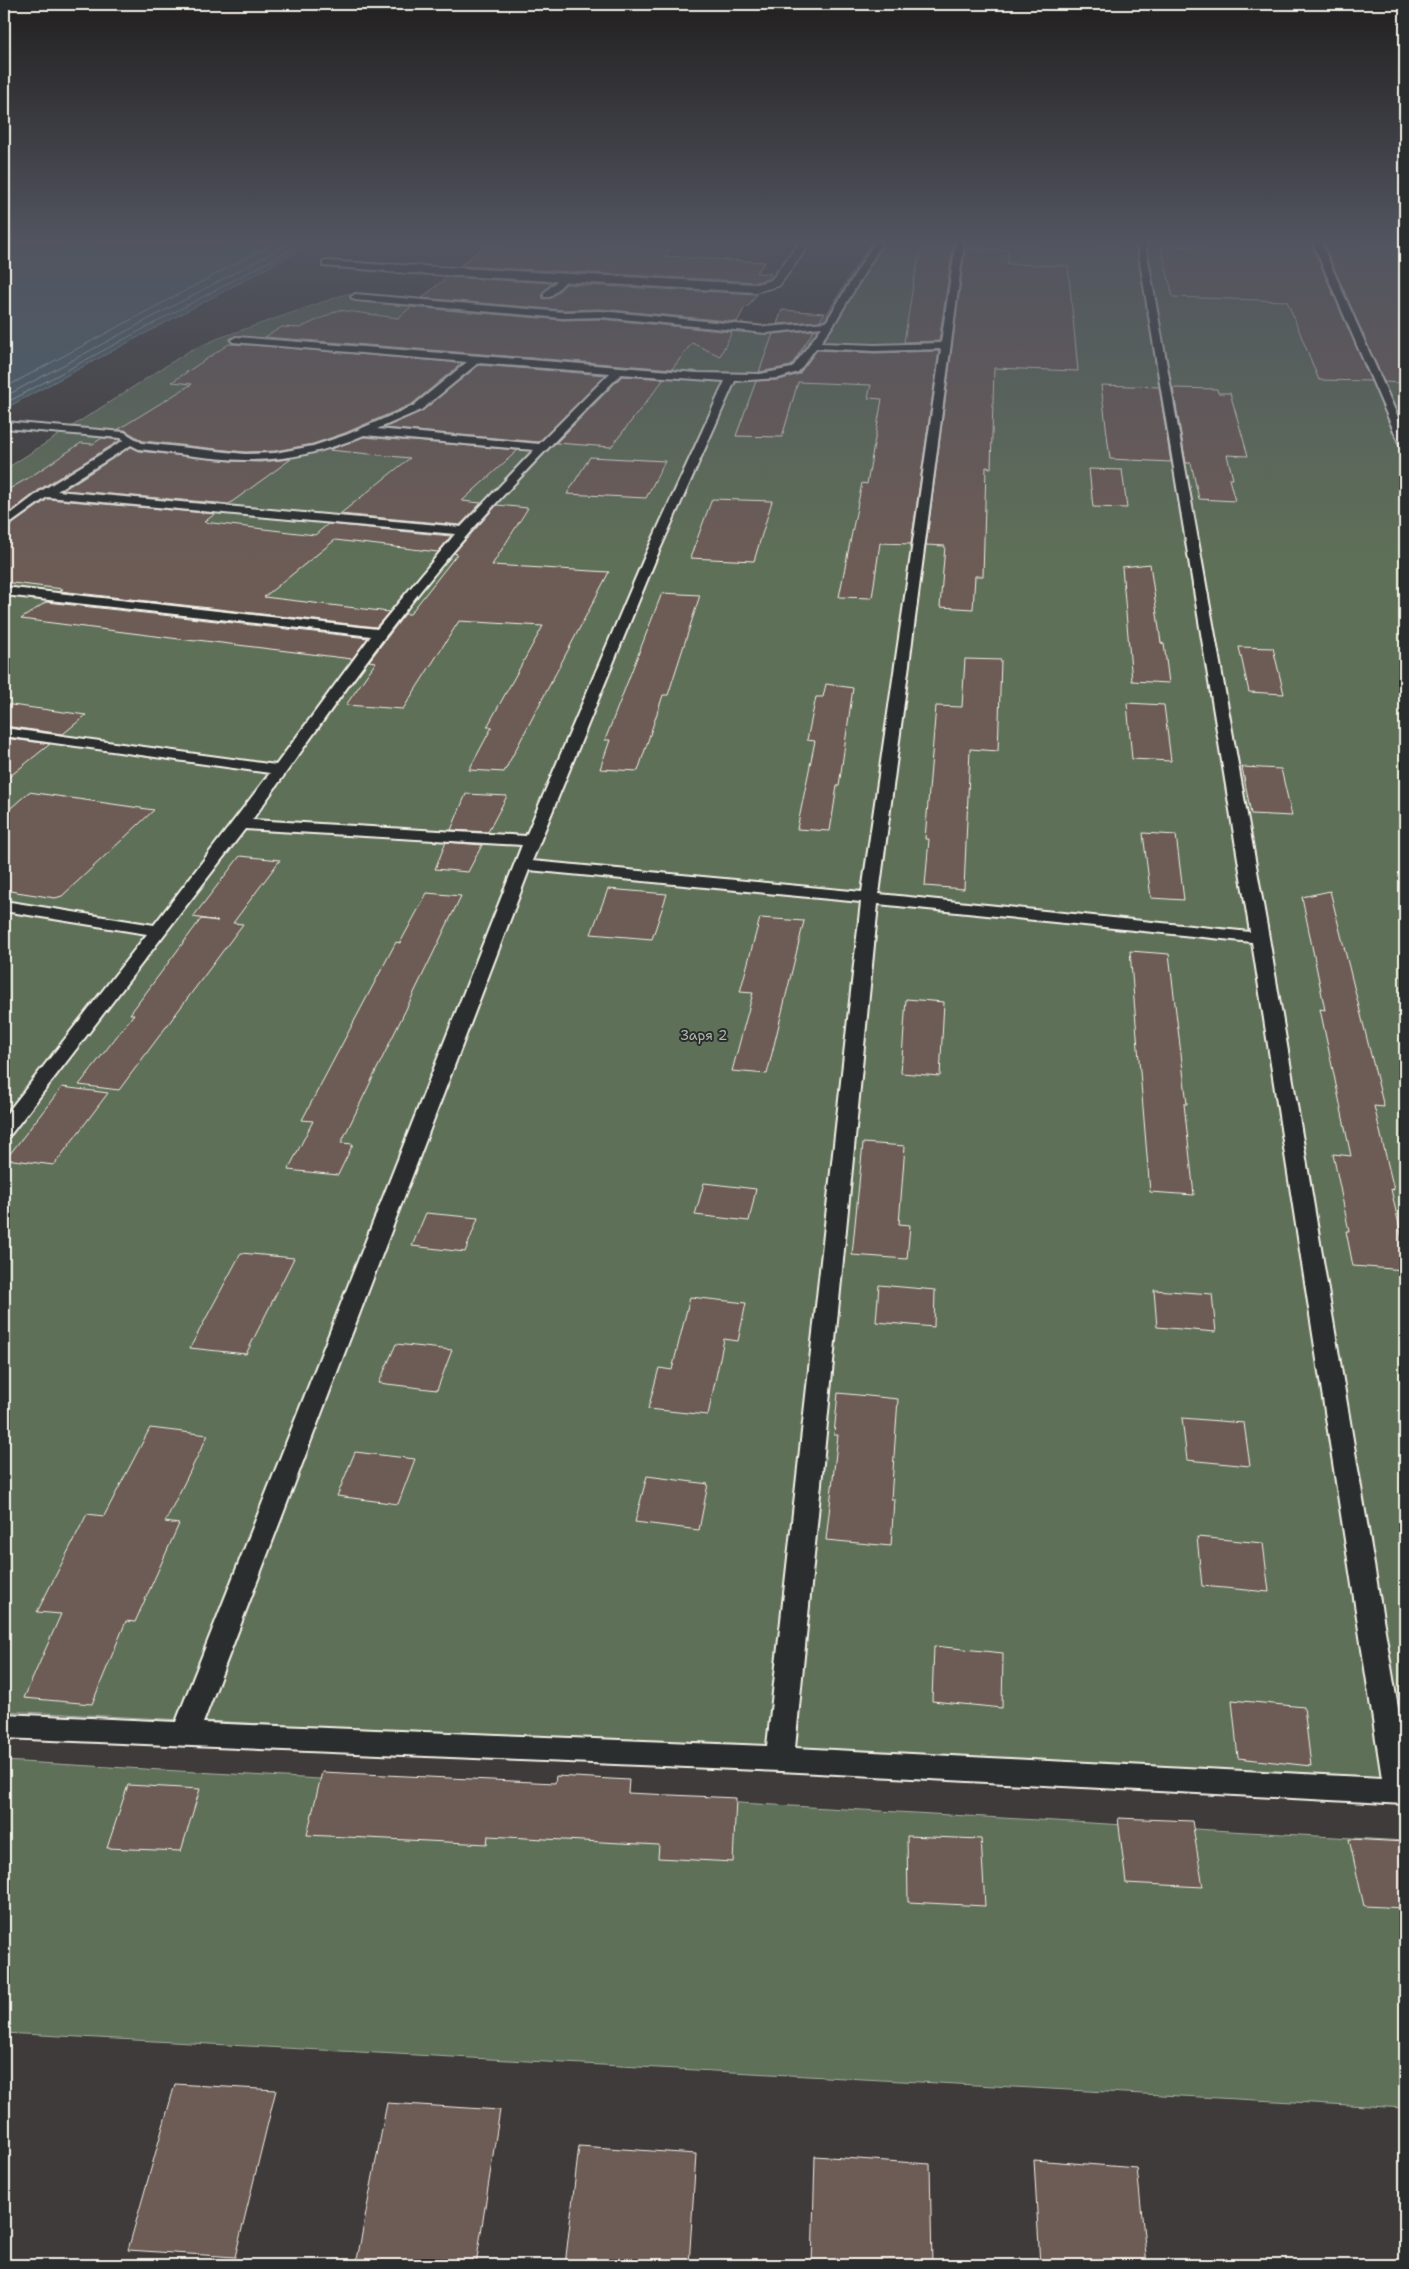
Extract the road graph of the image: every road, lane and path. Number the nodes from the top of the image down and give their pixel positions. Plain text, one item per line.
1 (342, 349) edge
2 (809, 349) edge
3 (946, 349) edge
4 (1159, 349) edge
5 (1363, 349) edge
6 (475, 360) junction
7 (619, 370) junction
8 (732, 378) junction
9 (4, 425) edge
10 (350, 436) junction
11 (130, 441) junction
12 (1405, 445) edge
13 (542, 447) junction
14 (46, 493) junction
15 (4, 524) edge
16 (464, 531) junction
17 (4, 591) edge
18 (380, 633) junction
19 (4, 732) edge
20 (279, 770) junction
21 (241, 824) junction
22 (532, 841) junction
23 (523, 865) junction
24 (870, 898) junction
25 (4, 906) edge
26 (158, 932) junction
27 (1260, 938) junction
28 (4, 1130) edge
29 (4, 1726) edge
30 (185, 1732) junction
31 (780, 1759) junction
32 (1402, 1792) edge

1 - 6 lane
2 - 8 lane
3 - 24 lane
4 - 27 lane
5 - 12 lane
6 - 7 lane
6 - 10 lane
7 - 8 lane
7 - 13 lane
8 - 22 lane
9 - 11 lane
10 - 11 lane
10 - 13 lane
11 - 14 lane
13 - 16 lane
14 - 15 lane
14 - 16 lane
16 - 18 lane
17 - 18 lane
18 - 20 lane
19 - 20 lane
20 - 21 lane
21 - 22 lane
21 - 26 lane
22 - 23 lane
23 - 24 lane
23 - 30 lane
24 - 27 lane
24 - 31 lane
25 - 26 lane
26 - 28 lane
27 - 32 lane
29 - 30 lane
30 - 31 lane
31 - 32 lane

